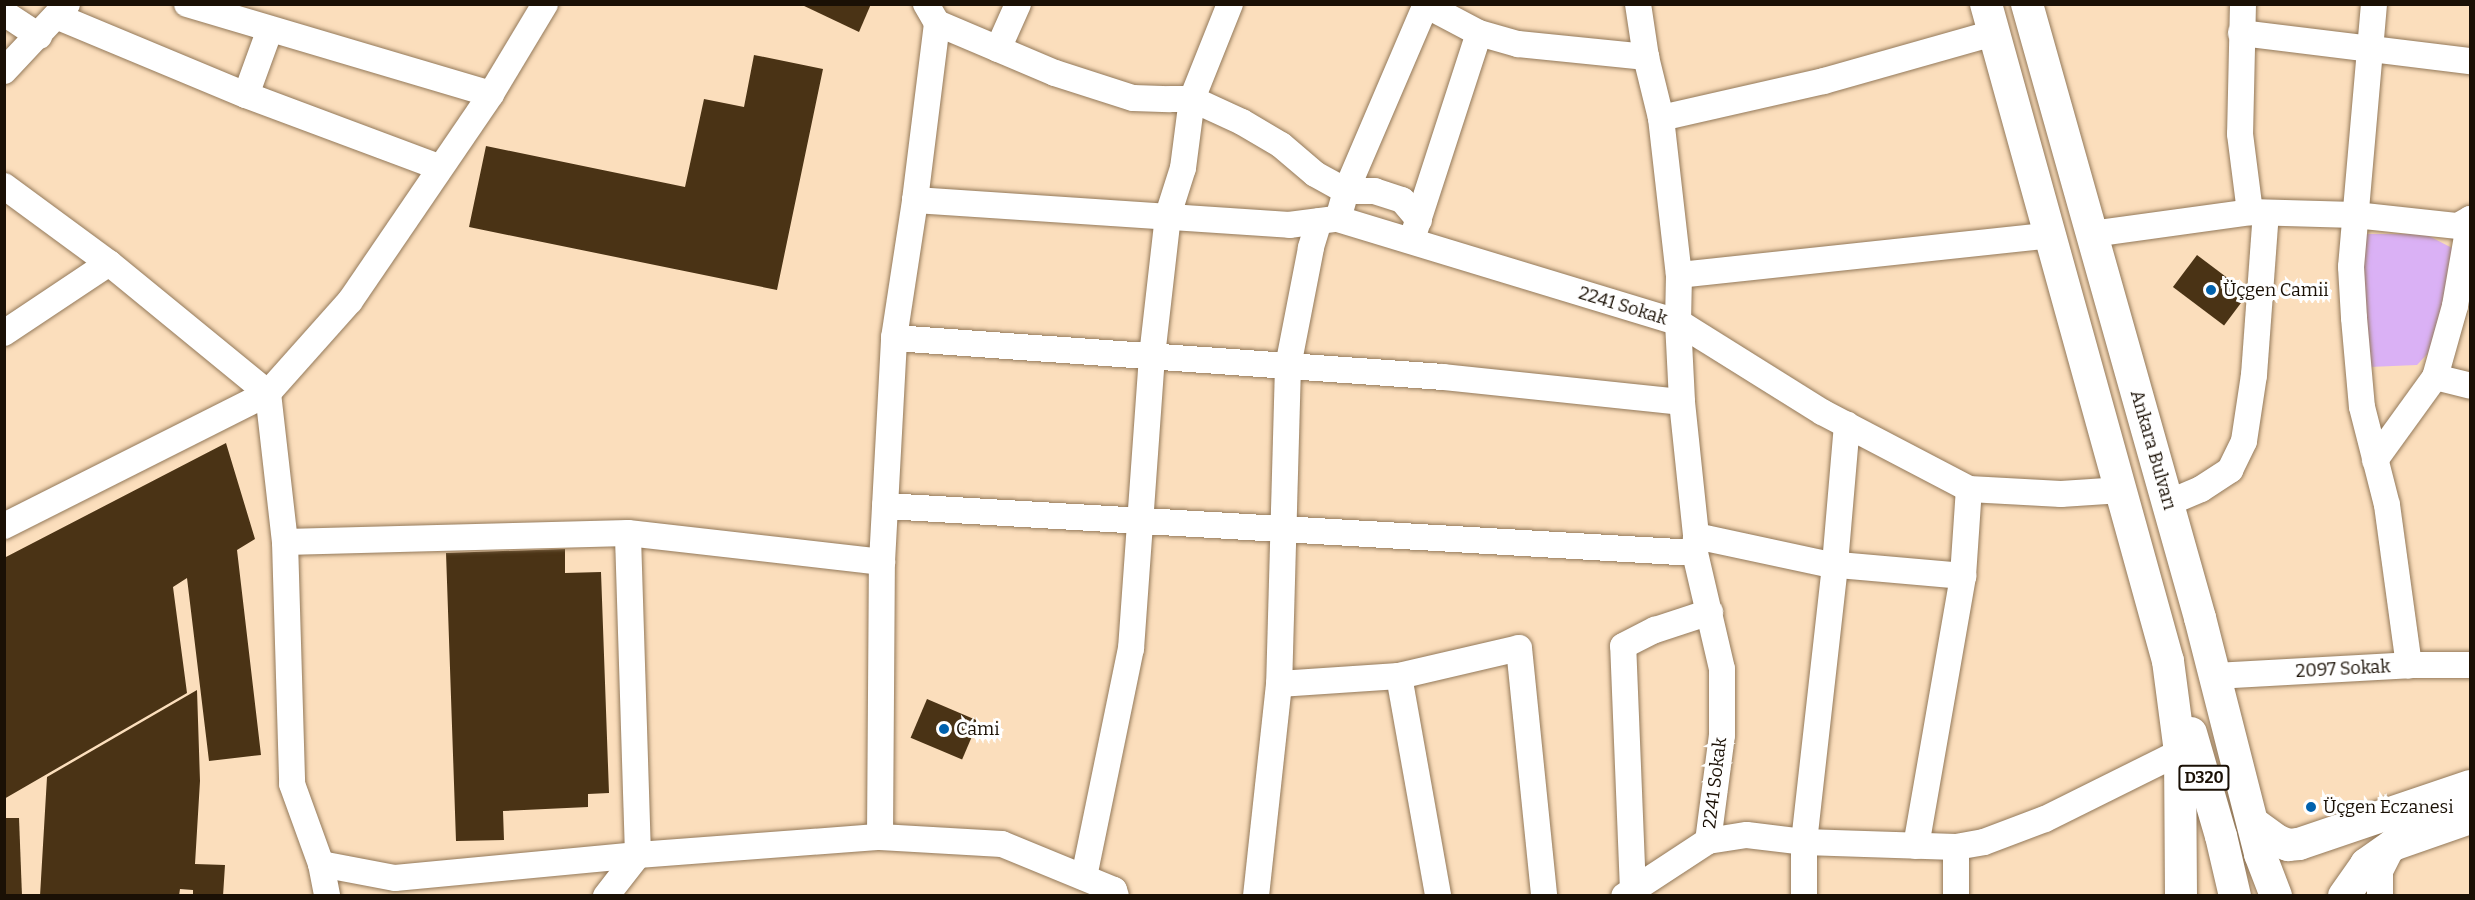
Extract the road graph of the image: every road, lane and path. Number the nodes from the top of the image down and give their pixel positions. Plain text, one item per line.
1 (187, 4) edge
2 (1018, 4) edge
3 (1230, 4) edge
4 (1638, 4) edge
5 (2027, 4) edge
6 (2243, 4) edge
7 (2374, 4) edge
8 (1425, 5) edge
9 (538, 6) edge
10 (61, 10) edge
11 (4, 13) edge
12 (931, 14) edge
13 (1990, 19) edge
14 (270, 29) junction
15 (1479, 33) junction
16 (2241, 33) junction
17 (39, 36) junction
18 (2369, 46) junction
19 (998, 49) junction
20 (1646, 57) junction
21 (2470, 61) edge
22 (4, 71) edge
23 (246, 94) junction
24 (491, 94) junction
25 (1192, 99) junction
26 (1661, 118) junction
27 (439, 167) junction
28 (4, 186) edge
29 (1346, 191) junction
30 (915, 200) junction
31 (2258, 212) junction
32 (2355, 214) junction
33 (1167, 215) junction
34 (2470, 219) edge
35 (1329, 220) junction
36 (1415, 231) junction
37 (2092, 234) junction
38 (2051, 235) junction
39 (109, 263) junction
40 (1678, 275) junction
41 (1678, 322) junction
42 (4, 333) edge
43 (894, 338) junction
44 (1152, 356) junction
45 (1288, 366) junction
46 (2435, 377) junction
47 (2470, 386) edge
48 (268, 393) junction
49 (1682, 402) junction
50 (1847, 425) junction
51 (2375, 460) junction
52 (1969, 489) junction
53 (2122, 490) junction
54 (2168, 503) junction
55 (885, 506) junction
56 (1142, 520) junction
57 (4, 526) edge
58 (1283, 527) junction
59 (628, 533) junction
60 (285, 542) junction
61 (1696, 544) junction
62 (882, 562) junction
63 (1835, 564) junction
64 (1963, 576) junction
65 (1710, 612) junction
66 (2168, 661) junction
67 (2409, 665) junction
68 (2470, 665) edge
69 (1399, 676) junction
70 (2216, 676) junction
71 (1279, 684) junction
72 (2180, 752) junction
73 (2470, 786) edge
74 (2470, 818) edge
75 (2253, 823) junction
76 (880, 837) junction
77 (1708, 841) junction
78 (1804, 842) junction
79 (2393, 845) junction
80 (1916, 846) junction
81 (1956, 847) junction
82 (638, 855) junction
83 (321, 864) junction
84 (1084, 878) junction
85 (1642, 889) edge
86 (1120, 894) edge
87 (327, 896) edge
88 (606, 896) edge
89 (1256, 896) edge
90 (1438, 896) edge
91 (1544, 896) edge
92 (1804, 896) edge
93 (1956, 896) edge
94 (2181, 896) edge
95 (2235, 896) edge
96 (2276, 896) edge
97 (2344, 896) edge
98 (2380, 896) edge

1 - 14 street
2 - 19 street
3 - 25 street
4 - 20 street
5 - 37 main road, Ankara Bulvarı
6 - 16 street
7 - 18 street
8 - 15 street
8 - 29 street
9 - 24 street
10 - 17 street
10 - 23 street
11 - 17 street
12 - 19 street
12 - 30 street
13 - 26 street
13 - 38 main road
14 - 23 street
14 - 24 street
15 - 20 street
15 - 36 street
16 - 18 street
16 - 31 street
17 - 22 street
18 - 21 street
18 - 32 street
19 - 25 street
20 - 26 street
23 - 27 street
24 - 27 street
25 - 29 street
25 - 33 street
26 - 40 street
27 - 48 street
28 - 39 street
29 - 35 street
29 - 36 street
30 - 33 street
30 - 43 street
31 - 32 street
31 - 37 street
31 - 54 street
32 - 34 street
32 - 51 street
33 - 35 street
33 - 44 street
34 - 46 street
35 - 36 street, 2241 Sokak
35 - 45 street
36 - 41 street, 2241 Sokak
37 - 54 main road, Ankara Bulvarı
38 - 40 street
38 - 53 main road
39 - 42 street
39 - 48 street
40 - 41 street
41 - 49 street, 2241 Sokak
41 - 50 street
43 - 44 street
43 - 55 street
44 - 45 street
44 - 56 street
45 - 49 street
45 - 58 street
46 - 47 street
46 - 51 street
48 - 57 street
48 - 60 street
49 - 61 street, 2241 Sokak
50 - 52 street
50 - 63 street
51 - 67 street
52 - 53 street
52 - 64 street
53 - 66 main road
54 - 70 main road, Ankara Bulvarı
55 - 56 street
55 - 62 street
56 - 58 street
56 - 84 street
58 - 61 street
58 - 71 street
59 - 60 street
59 - 62 street
59 - 82 street
60 - 83 street
61 - 63 street
61 - 65 street, 2241 Sokak
62 - 76 street
63 - 64 street
63 - 78 street
64 - 80 street
65 - 77 street, 2241 Sokak
65 - 85 street
66 - 72 main road
66 - 95 main road, D320
67 - 68 street, 2097 Sokak
67 - 70 street, 2097 Sokak
69 - 71 street
69 - 90 street
69 - 91 street
70 - 75 main road, Ankara Bulvarı
71 - 89 street
72 - 81 street, 2241 Sokak
72 - 94 main road
73 - 75 main road
74 - 79 main road
75 - 96 main road, Ankara Bulvarı
76 - 82 street
76 - 84 street
77 - 78 street, 2241 Sokak
77 - 85 street, 2241 Sokak
78 - 80 street, 2241 Sokak
78 - 92 street
79 - 97 main road
79 - 98 street
80 - 81 street, 2241 Sokak
81 - 93 street
82 - 83 street
82 - 88 street
83 - 87 street
84 - 86 street

